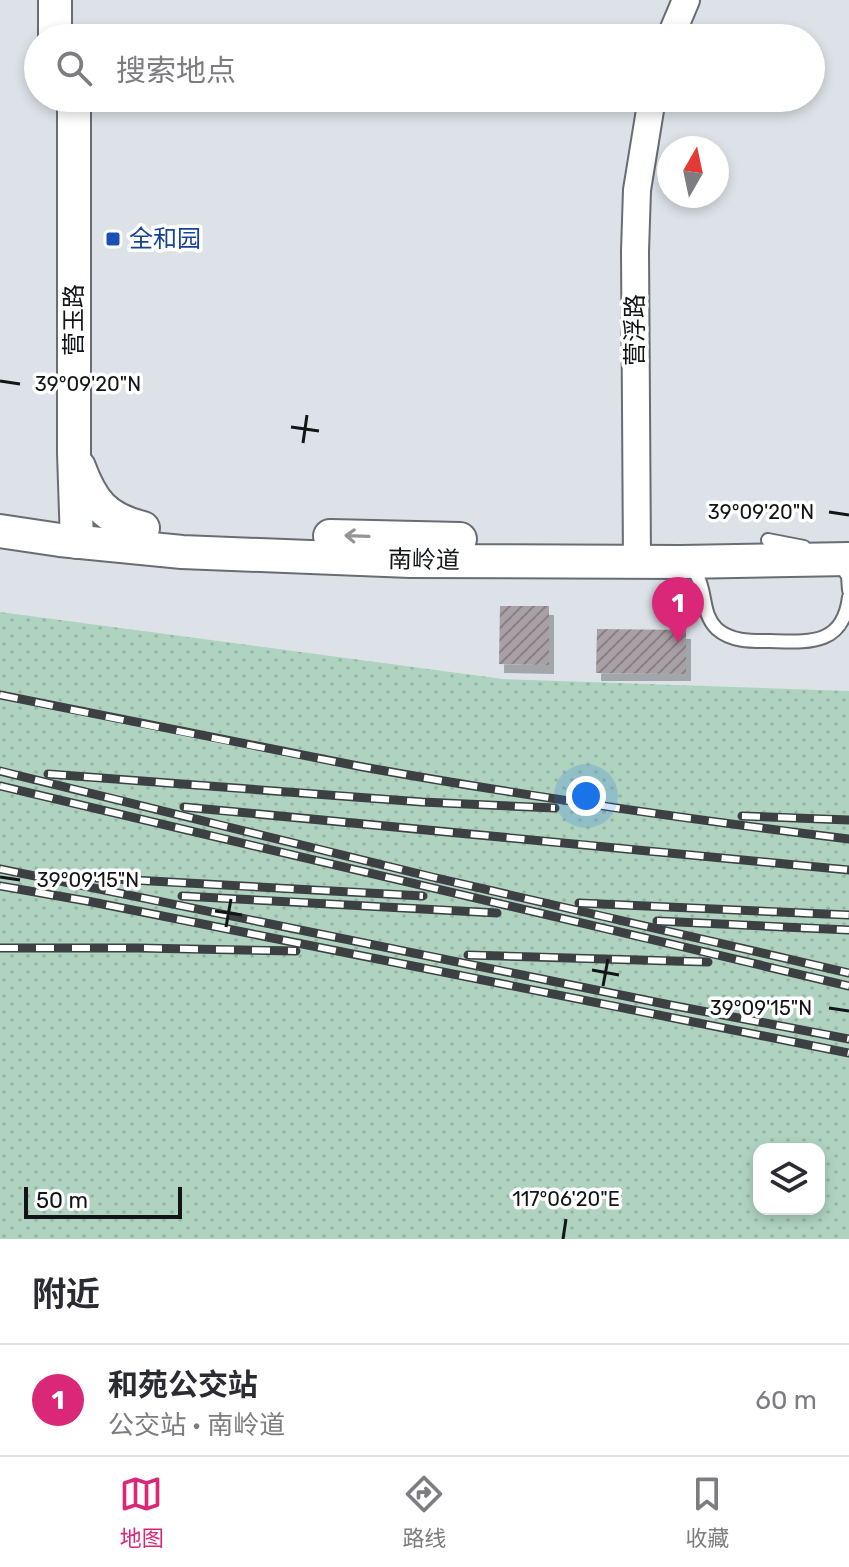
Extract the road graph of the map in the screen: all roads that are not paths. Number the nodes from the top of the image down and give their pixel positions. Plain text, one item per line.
1 (55, 0) edge
2 (74, 0) edge
3 (686, 0) edge
4 (55, 24) edge
5 (74, 24) edge
6 (676, 24) edge
7 (54, 112) edge
8 (74, 112) edge
9 (650, 112) edge
10 (65, 452) junction
11 (0, 511) edge
12 (72, 526) junction
13 (0, 531) edge
14 (142, 538) junction
15 (636, 552) junction
16 (844, 552) edge
17 (681, 562) junction
18 (849, 590) edge
19 (849, 597) edge

1 - 4 street
2 - 5 street
3 - 6 street
7 - 10 street, 营玉路
8 - 10 street, 营玉路
9 - 15 street, 营浮路
10 - 12 street, 营玉路
10 - 14 street
11 - 12 street, 南岭道
12 - 13 street, 南岭道
12 - 14 street, 南岭道
14 - 15 street, 南岭道
15 - 16 street, 南岭道
15 - 17 street, 南岭道
16 - 17 street, 南岭道
16 - 18 lane
17 - 19 lane

